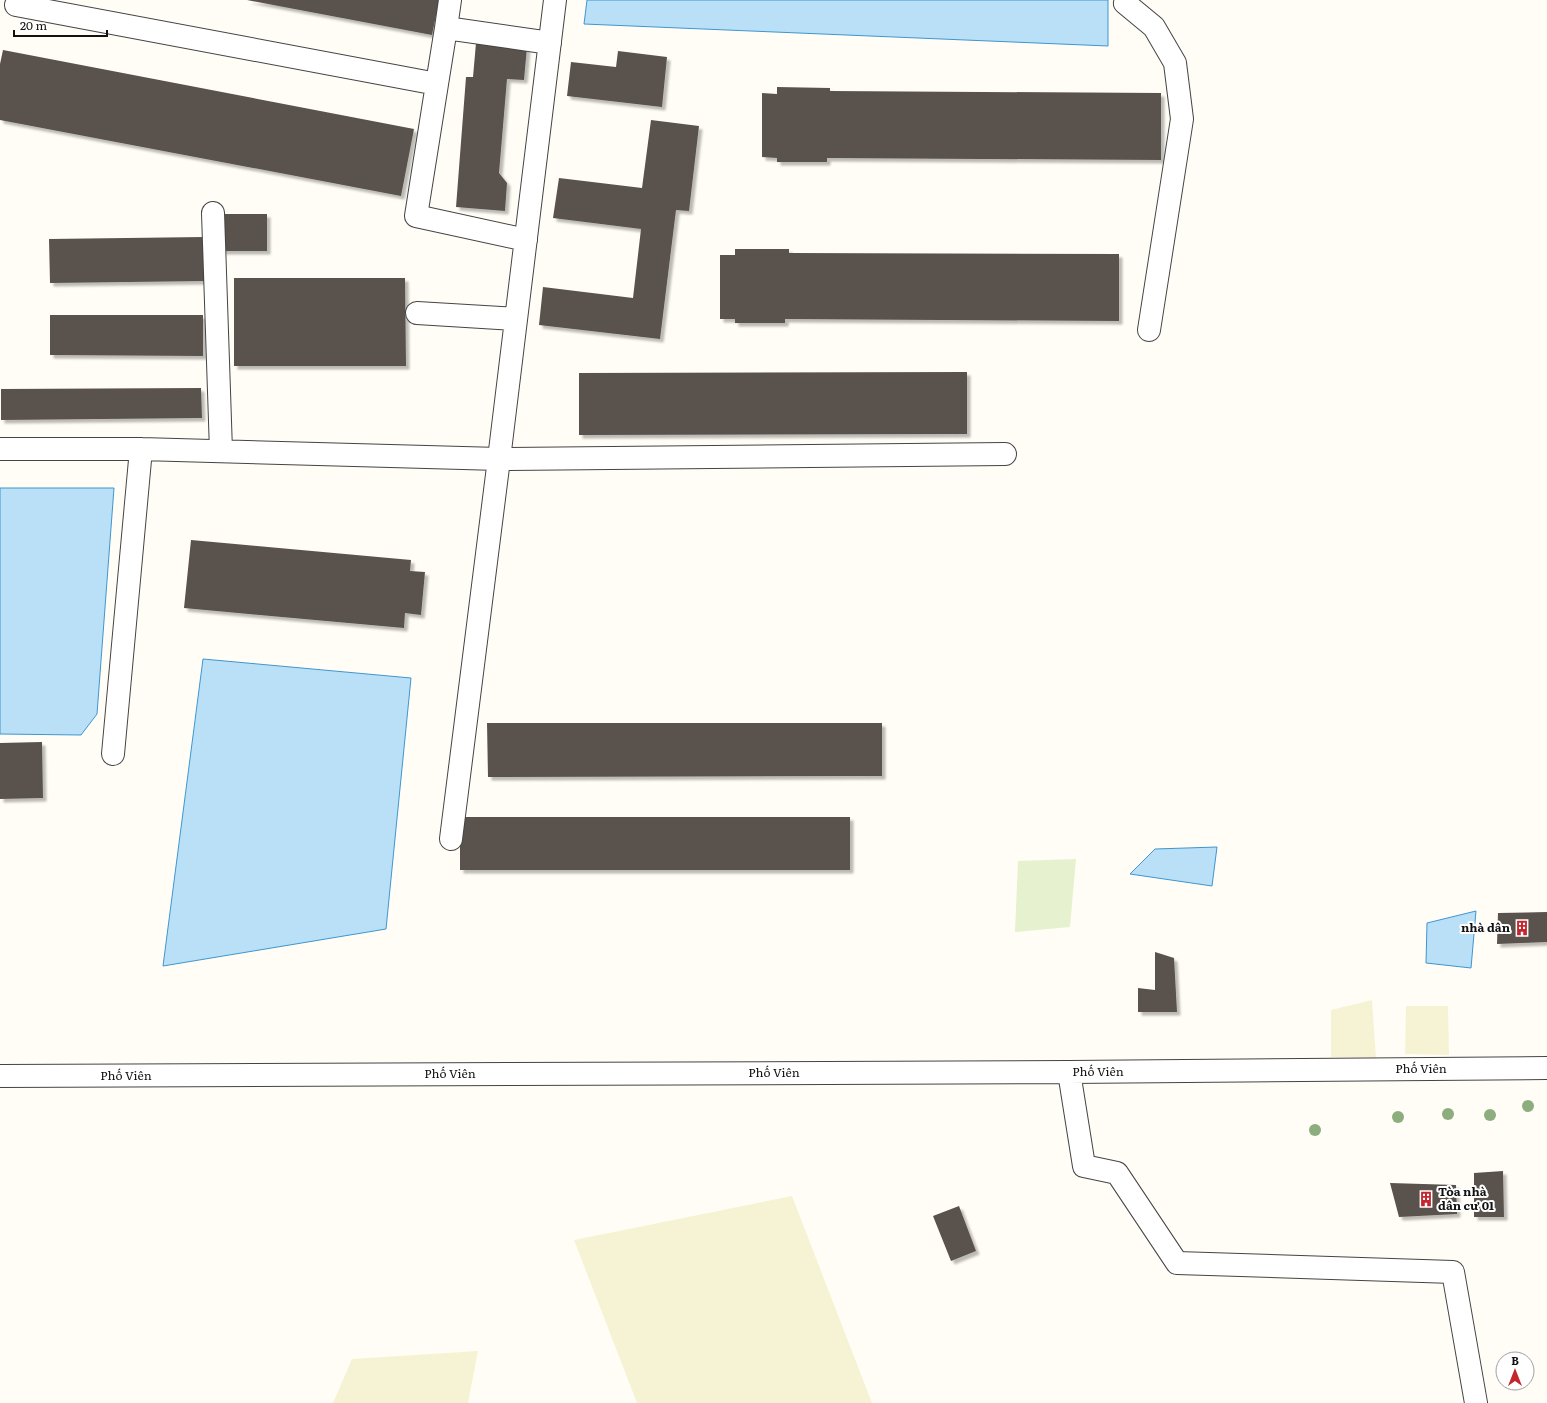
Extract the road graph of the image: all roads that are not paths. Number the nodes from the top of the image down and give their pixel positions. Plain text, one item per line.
1 (450, 0) edge
2 (554, 0) edge
3 (1126, 0) edge
4 (16, 5) dead end
5 (446, 28) junction
6 (550, 43) junction
7 (437, 84) junction
8 (213, 213) dead end
9 (526, 240) junction
10 (417, 313) dead end
11 (516, 319) junction
12 (1149, 330) dead end
13 (141, 449) junction
14 (0, 450) edge
15 (221, 451) junction
16 (1005, 454) dead end
17 (499, 459) junction
18 (113, 754) dead end
19 (451, 839) dead end
20 (1547, 1068) edge
21 (1069, 1072) junction
22 (0, 1076) edge
23 (1476, 1403) edge

1 - 5 street
2 - 6 street
3 - 12 street
4 - 7 street
5 - 6 street
5 - 7 street
6 - 9 street
7 - 9 street
8 - 15 street
9 - 11 street
10 - 11 street
11 - 17 street
13 - 14 street
13 - 15 street
13 - 18 street
15 - 17 street
16 - 17 street
17 - 19 street
20 - 21 street, Phố Viên
21 - 22 street, Phố Viên
21 - 23 street

